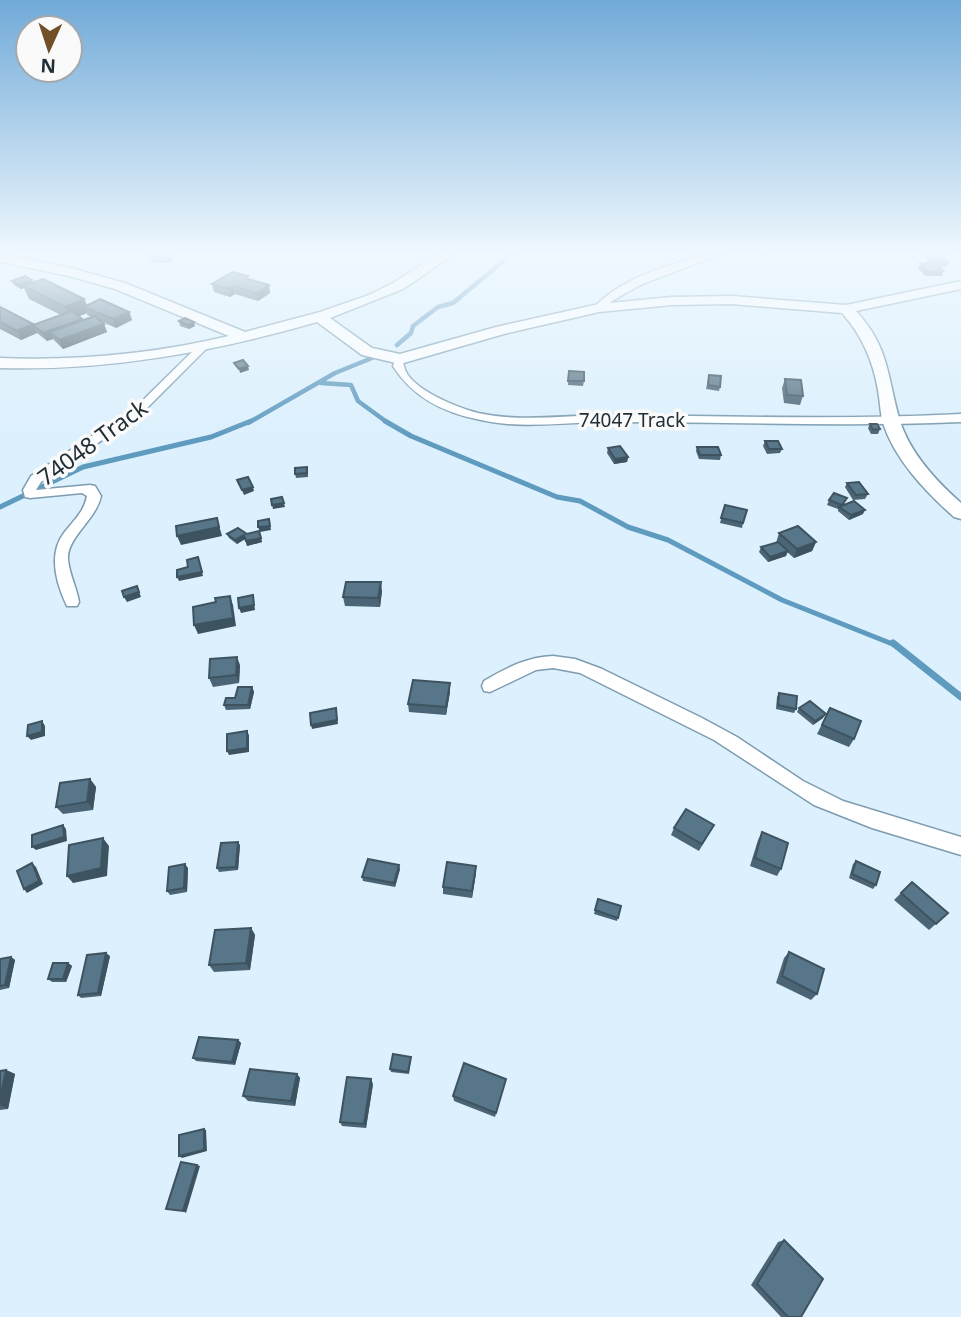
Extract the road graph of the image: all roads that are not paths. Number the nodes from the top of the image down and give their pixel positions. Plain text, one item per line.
1 (189, 314) edge
2 (332, 314) edge
3 (570, 314) edge
4 (851, 314) edge
5 (321, 318) junction
6 (244, 337) junction
7 (202, 348) junction
8 (394, 359) junction
9 (0, 363) edge
10 (961, 418) edge
11 (892, 422) junction
12 (961, 513) edge
13 (72, 602) dead end
14 (489, 686) dead end
15 (961, 846) edge

1 - 6 street
2 - 5 street
3 - 8 street
4 - 11 street
5 - 6 street
5 - 8 street
6 - 7 street
7 - 9 street
7 - 13 street, 74048 Track
8 - 11 street, 74047 Track
10 - 11 street
11 - 12 street
14 - 15 street

